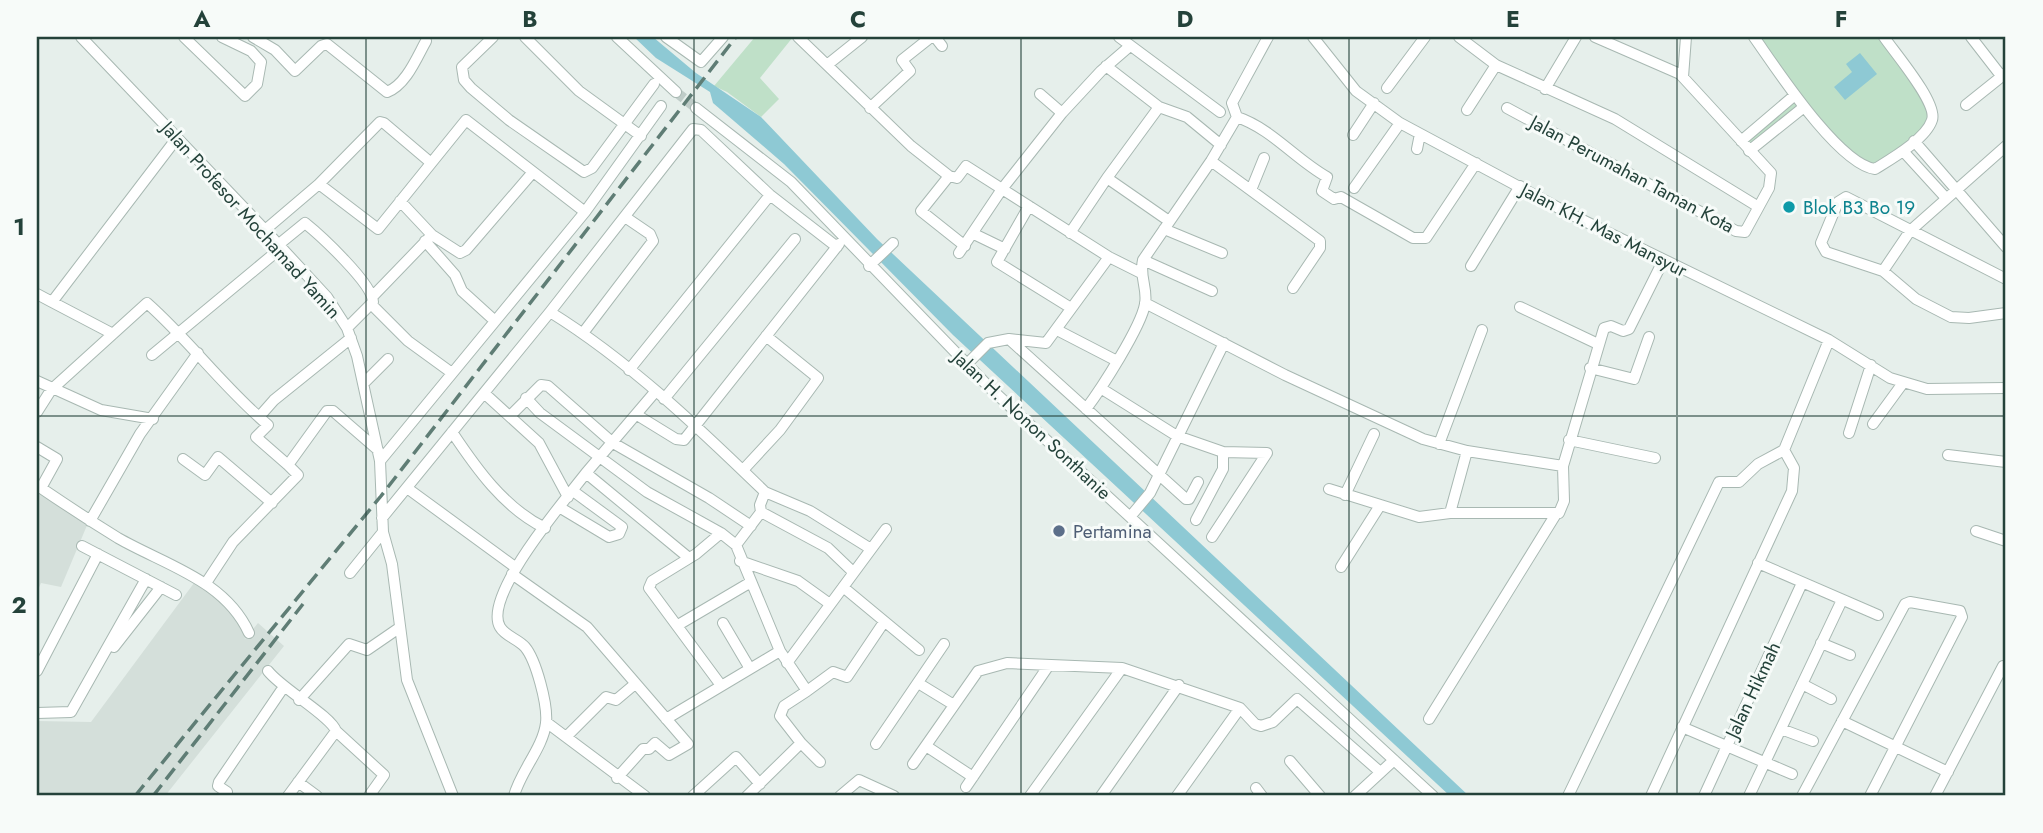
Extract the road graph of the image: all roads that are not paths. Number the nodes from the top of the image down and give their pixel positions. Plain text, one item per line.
1 (80, 37) edge
2 (184, 37) edge
3 (253, 37) edge
4 (493, 37) edge
5 (525, 37) edge
6 (617, 37) edge
7 (666, 37) edge
8 (723, 37) edge
9 (798, 37) edge
10 (862, 37) edge
11 (933, 37) edge
12 (1119, 37) edge
13 (1268, 37) edge
14 (1313, 37) edge
15 (1425, 37) edge
16 (1459, 37) edge
17 (1576, 37) edge
18 (1595, 37) edge
19 (1686, 37) edge
20 (1754, 37) edge
21 (1971, 37) edge
22 (227, 38) edge
23 (1886, 38) edge
24 (426, 41) dead end
25 (942, 46) dead end
26 (1130, 46) junction
27 (827, 65) junction
28 (1496, 65) junction
29 (1107, 66) junction
30 (2004, 75) edge
31 (1683, 77) junction
32 (654, 84) dead end
33 (1387, 88) dead end
34 (1545, 89) junction
35 (676, 92) tunnel mouth
36 (1040, 94) dead end
37 (1795, 95) junction
38 (1374, 103) junction
39 (1966, 105) dead end
40 (661, 106) dead end
41 (1159, 107) junction
42 (1804, 107) junction
43 (696, 108) tunnel mouth
44 (870, 108) junction
45 (1507, 108) dead end
46 (1467, 110) dead end
47 (1220, 112) dead end
48 (1062, 113) junction
49 (1237, 117) junction
50 (1400, 122) junction
51 (624, 124) junction
52 (1420, 134) junction
53 (1353, 135) dead end
54 (641, 136) junction
55 (177, 138) junction
56 (1741, 141) junction
57 (1914, 141) junction
58 (1222, 145) junction
59 (2006, 146) edge
60 (1417, 149) dead end
61 (1749, 151) junction
62 (1903, 151) junction
63 (1264, 158) dead end
64 (1212, 161) junction
65 (430, 162) junction
66 (1476, 163) junction
67 (533, 173) junction
68 (949, 176) junction
69 (1107, 178) junction
70 (319, 184) junction
71 (1520, 187) junction
72 (1354, 188) dead end
73 (1956, 188) junction
74 (1002, 189) junction
75 (1251, 190) junction
76 (769, 195) junction
77 (1945, 197) junction
78 (400, 201) junction
79 (1029, 206) junction
80 (1757, 206) junction
81 (585, 212) junction
82 (625, 217) junction
83 (1167, 225) junction
84 (265, 230) junction
85 (1910, 231) junction
86 (1070, 233) junction
87 (974, 234) junction
88 (428, 238) junction
89 (795, 239) dead end
90 (844, 239) junction
91 (891, 245) dead end
92 (280, 246) junction
93 (837, 247) junction
94 (2006, 247) edge
95 (1004, 249) junction
96 (1222, 253) dead end
97 (1108, 257) junction
98 (1143, 260) junction
99 (1663, 261) junction
100 (873, 263) junction
101 (1471, 265) dead end
102 (1883, 271) junction
103 (1141, 273) junction
104 (2006, 279) edge
105 (1293, 288) dead end
106 (1212, 291) dead end
107 (37, 294) edge
108 (372, 300) junction
109 (52, 302) junction
110 (1145, 303) junction
111 (1520, 307) dead end
112 (1071, 308) junction
113 (550, 313) junction
114 (2006, 313) edge
115 (495, 321) junction
116 (1057, 330) junction
117 (1482, 330) dead end
118 (179, 332) junction
119 (349, 333) junction
120 (583, 333) junction
121 (113, 334) junction
122 (766, 336) junction
123 (1650, 337) dead end
124 (1009, 339) junction
125 (1829, 340) junction
126 (1224, 343) junction
127 (1598, 344) junction
128 (198, 353) junction
129 (152, 355) dead end
130 (388, 359) dead end
131 (970, 361) junction
132 (1117, 361) junction
133 (1871, 365) junction
134 (1590, 368) junction
135 (629, 370) junction
136 (452, 373) junction
137 (37, 382) edge
138 (364, 383) junction
139 (1903, 383) junction
140 (2006, 388) edge
141 (1102, 389) junction
142 (51, 390) junction
143 (655, 392) junction
144 (484, 393) junction
145 (526, 398) junction
146 (664, 400) junction
147 (1086, 409) junction
148 (37, 412) edge
149 (637, 415) junction
150 (510, 416) junction
151 (259, 417) junction
152 (153, 419) junction
153 (1873, 424) dead end
154 (696, 427) junction
155 (452, 432) junction
156 (1849, 433) dead end
157 (1374, 434) dead end
158 (1178, 436) junction
159 (1569, 440) junction
160 (612, 443) junction
161 (1439, 444) junction
162 (37, 447) edge
163 (1784, 450) junction
164 (1467, 451) junction
165 (1223, 453) junction
166 (1948, 455) dead end
167 (379, 456) junction
168 (600, 456) junction
169 (1655, 458) dead end
170 (183, 459) dead end
171 (2006, 463) edge
172 (288, 465) junction
173 (1563, 466) junction
174 (743, 470) junction
175 (586, 473) junction
176 (1158, 474) junction
177 (1198, 482) dead end
178 (407, 488) junction
179 (1329, 489) dead end
180 (765, 492) junction
181 (570, 494) junction
182 (1345, 495) junction
183 (272, 503) junction
184 (559, 507) junction
185 (1379, 507) junction
186 (761, 512) junction
187 (1133, 513) junction
188 (1450, 513) junction
189 (1556, 514) junction
190 (382, 518) junction
191 (1196, 520) dead end
192 (90, 521) junction
193 (751, 526) junction
194 (545, 528) junction
195 (886, 529) dead end
196 (1976, 531) dead end
197 (383, 532) junction
198 (721, 533) junction
199 (1212, 537) dead end
200 (2006, 541) edge
201 (736, 545) junction
202 (82, 546) dead end
203 (871, 549) junction
204 (98, 554) junction
205 (689, 558) junction
206 (740, 561) junction
207 (1758, 563) junction
208 (1341, 568) dead end
209 (513, 570) junction
210 (853, 572) junction
211 (350, 573) dead end
212 (146, 579) junction
213 (751, 582) junction
214 (206, 583) junction
215 (1802, 583) junction
216 (161, 587) junction
217 (843, 587) junction
218 (176, 595) dead end
219 (1842, 600) junction
220 (830, 604) junction
221 (1878, 615) dead end
222 (884, 622) junction
223 (723, 623) dead end
224 (678, 625) junction
225 (399, 628) junction
226 (249, 633) dead end
227 (1821, 643) junction
228 (944, 644) dead end
229 (919, 650) dead end
230 (780, 651) junction
231 (1850, 655) dead end
232 (787, 663) junction
233 (1049, 665) junction
234 (2003, 666) dead end
235 (749, 667) junction
236 (1122, 668) junction
237 (37, 671) edge
238 (94, 671) junction
239 (268, 671) dead end
240 (918, 682) junction
241 (635, 684) junction
242 (720, 684) junction
243 (1802, 684) junction
244 (1180, 685) junction
245 (284, 688) junction
246 (807, 691) junction
247 (1831, 699) dead end
248 (299, 700) junction
249 (954, 705) junction
250 (1240, 708) junction
251 (37, 713) edge
252 (666, 719) junction
253 (1429, 719) dead end
254 (1842, 721) junction
255 (546, 722) junction
256 (1682, 727) junction
257 (1781, 729) junction
258 (336, 730) junction
259 (566, 737) junction
260 (1813, 741) dead end
261 (801, 743) junction
262 (876, 744) dead end
263 (926, 746) junction
264 (1898, 746) junction
265 (1727, 747) junction
266 (1394, 760) junction
267 (1290, 761) dead end
268 (1765, 761) junction
269 (820, 762) dead end
270 (913, 764) dead end
271 (1379, 771) junction
272 (1948, 772) junction
273 (1793, 774) dead end
274 (973, 777) junction
275 (617, 778) junction
276 (298, 782) junction
277 (760, 784) junction
278 (966, 787) dead end
279 (227, 792) dead end
280 (451, 792) edge
281 (288, 796) edge
282 (317, 796) edge
283 (369, 796) edge
284 (440, 796) edge
285 (514, 796) edge
286 (645, 796) edge
287 (692, 796) edge
288 (747, 796) edge
289 (840, 796) edge
290 (894, 796) edge
291 (1030, 796) edge
292 (1101, 796) edge
293 (1177, 796) edge
294 (1318, 796) edge
295 (1355, 796) edge
296 (1433, 796) edge
297 (1568, 796) edge
298 (1651, 796) edge
299 (1704, 796) edge
300 (1749, 796) edge
301 (1802, 796) edge
302 (1870, 796) edge
303 (1935, 796) edge

1 - 55 street, Jalan Profesor Mochamad Yamin
2 - 22 street
3 - 24 street
4 - 51 street
5 - 51 street
6 - 35 street
7 - 8 street
9 - 27 street
10 - 27 street
11 - 25 street
11 - 44 street
12 - 26 street
13 - 49 street
14 - 38 street, Jalan KH. Mas Mansyur
15 - 33 street
16 - 28 street
17 - 34 street
18 - 31 street
19 - 31 street
20 - 37 street
21 - 30 street
23 - 57 street
26 - 29 street
26 - 47 street
27 - 44 street
28 - 34 street
28 - 46 street
29 - 41 street
29 - 48 street
30 - 39 street
31 - 56 street, Jalan Perumahan Taman Kota
32 - 51 street
34 - 80 street
36 - 48 street
37 - 42 street
37 - 56 street
38 - 50 street, Jalan KH. Mas Mansyur
38 - 53 street
40 - 54 street
41 - 58 street
41 - 69 street
42 - 61 street
42 - 62 street
43 - 90 street, Jalan H. Nonon Sonthanie
44 - 68 street
45 - 80 street, Jalan Perumahan Taman Kota
48 - 74 street
49 - 58 street
49 - 66 street
50 - 52 street, Jalan KH. Mas Mansyur
50 - 72 street
51 - 54 street
52 - 60 street
52 - 66 street, Jalan KH. Mas Mansyur
54 - 81 street
55 - 84 street, Jalan Profesor Mochamad Yamin
55 - 109 street
56 - 61 street, Jalan Perumahan Taman Kota
57 - 62 street
57 - 73 street
58 - 64 street
59 - 73 street
61 - 80 street, Jalan Perumahan Taman Kota
62 - 77 street
63 - 75 street
64 - 75 street
64 - 83 street
65 - 67 street
65 - 70 street
65 - 78 street
66 - 71 street, Jalan KH. Mas Mansyur
67 - 81 street
67 - 88 street
68 - 74 street
68 - 87 street
69 - 83 street
69 - 86 street
70 - 78 street
70 - 84 street
71 - 99 street, Jalan KH. Mas Mansyur
71 - 101 street
73 - 77 street
73 - 94 street
74 - 79 street
74 - 87 street
75 - 105 street
76 - 82 street
76 - 93 street
76 - 135 street
77 - 85 street
78 - 88 street
79 - 86 street
79 - 95 street
81 - 115 street
82 - 113 street
82 - 120 street
83 - 96 street
83 - 98 street
84 - 92 street, Jalan Profesor Mochamad Yamin
85 - 102 street
85 - 102 street
85 - 104 street
86 - 97 street
87 - 95 street
88 - 108 street
88 - 115 street
89 - 146 street
90 - 93 street
90 - 100 street, Jalan H. Nonon Sonthanie
91 - 100 street
92 - 108 street
92 - 118 street
92 - 119 street, Jalan Profesor Mochamad Yamin
93 - 122 street
95 - 112 street
97 - 103 street
97 - 112 street
98 - 103 street
98 - 106 street
99 - 125 street, Jalan KH. Mas Mansyur
99 - 127 street
100 - 131 street, Jalan H. Nonon Sonthanie
102 - 114 street
103 - 110 street
107 - 109 street
108 - 119 street
108 - 136 street
109 - 121 street
110 - 126 street
110 - 132 street
111 - 127 street
112 - 116 street
113 - 120 street
113 - 144 street
115 - 136 street
116 - 124 street
116 - 132 street
117 - 161 street
118 - 121 street
118 - 128 street
118 - 129 street
119 - 138 street, Jalan Profesor Mochamad Yamin
119 - 151 street
120 - 135 street
121 - 142 street
122 - 154 street
122 - 174 street
123 - 134 street
124 - 131 street
124 - 147 street
125 - 133 street, Jalan KH. Mas Mansyur
125 - 163 street
126 - 158 street
126 - 161 street
127 - 134 street
128 - 151 street
128 - 152 street
130 - 138 street
131 - 187 street, Jalan H. Nonon Sonthanie
132 - 141 street
133 - 139 street, Jalan KH. Mas Mansyur
133 - 156 street
134 - 159 street
135 - 143 street
136 - 167 street
137 - 142 street
138 - 167 street, Jalan Profesor Mochamad Yamin
139 - 140 street, Jalan KH. Mas Mansyur
139 - 153 street
141 - 147 street
141 - 158 street
142 - 148 street
142 - 152 street
143 - 146 street
143 - 149 street
144 - 150 street
144 - 155 street
145 - 150 street
145 - 160 street
145 - 168 street
146 - 154 street
147 - 176 street
149 - 154 street
149 - 160 street
150 - 181 street
151 - 172 street
152 - 192 street
154 - 174 street
155 - 178 street
155 - 194 street
157 - 182 street
158 - 165 street
158 - 176 street
159 - 169 street
159 - 173 street
160 - 168 street
160 - 193 street
161 - 164 street
162 - 192 street
163 - 207 street
163 - 297 street
164 - 173 street
164 - 188 street
165 - 191 street
165 - 199 street
166 - 171 street
167 - 172 street
167 - 190 street, Jalan Profesor Mochamad Yamin
168 - 175 street
168 - 198 street
170 - 183 street
172 - 183 street
173 - 189 street
174 - 180 street
175 - 181 street
175 - 205 street
176 - 177 street
176 - 187 street
178 - 190 street
178 - 209 street
179 - 182 street
180 - 186 street
180 - 203 street
181 - 184 street
181 - 184 street
182 - 185 street
183 - 214 street
184 - 194 street
185 - 188 street
185 - 208 street
186 - 193 street
186 - 210 street
187 - 266 street, Jalan H. Nonon Sonthanie
188 - 189 street
189 - 253 street
190 - 197 street, Jalan Profesor Mochamad Yamin
192 - 214 street
193 - 201 street
194 - 209 street
195 - 203 street
196 - 200 street
197 - 211 street
197 - 225 street, Jalan Profesor Mochamad Yamin
198 - 201 street
198 - 205 street
201 - 206 street
202 - 204 street
203 - 210 street
204 - 212 street
204 - 237 street
205 - 224 street
206 - 213 street
206 - 220 street
207 - 215 street
207 - 256 street
209 - 241 street
209 - 255 street
210 - 217 street
212 - 216 street
212 - 238 street
213 - 224 street
213 - 230 street
214 - 226 street
215 - 219 street
215 - 265 street, Jalan Hikmah
216 - 218 street
216 - 238 street
217 - 220 street
217 - 222 street
219 - 221 street
219 - 227 street
220 - 232 street
222 - 229 street
222 - 246 street
223 - 235 street
224 - 242 street
225 - 248 street
225 - 280 street, Jalan Profesor Mochamad Yamin
227 - 231 street
227 - 243 street
228 - 240 street
230 - 232 street
230 - 235 street
232 - 246 street
233 - 236 street
233 - 249 street
233 - 274 street
234 - 272 street
235 - 242 street
236 - 244 street
236 - 291 street
238 - 251 street
239 - 245 street
240 - 249 street
240 - 262 street
241 - 252 street
241 - 259 street
242 - 252 street
243 - 247 street
243 - 257 street
244 - 250 street
244 - 292 street
245 - 248 street
245 - 279 street
246 - 261 street
248 - 258 street
249 - 263 street
250 - 271 street
250 - 293 street
252 - 275 street
254 - 264 street
254 - 264 street
254 - 301 street
255 - 259 street
255 - 285 street
256 - 265 street
256 - 298 street
257 - 260 street
257 - 268 street
258 - 276 street
258 - 283 street
259 - 275 street
261 - 269 street
261 - 277 street
263 - 270 street
263 - 274 street
264 - 272 street
264 - 302 street
265 - 268 street
265 - 299 street, Jalan Hikmah
266 - 271 street
266 - 296 street, Jalan H. Nonon Sonthanie
267 - 294 street
268 - 273 street
268 - 300 street
271 - 295 street
272 - 303 street
274 - 278 street
275 - 286 street
276 - 281 street
276 - 282 street
277 - 287 street
277 - 288 street
280 - 284 street
289 - 290 street

